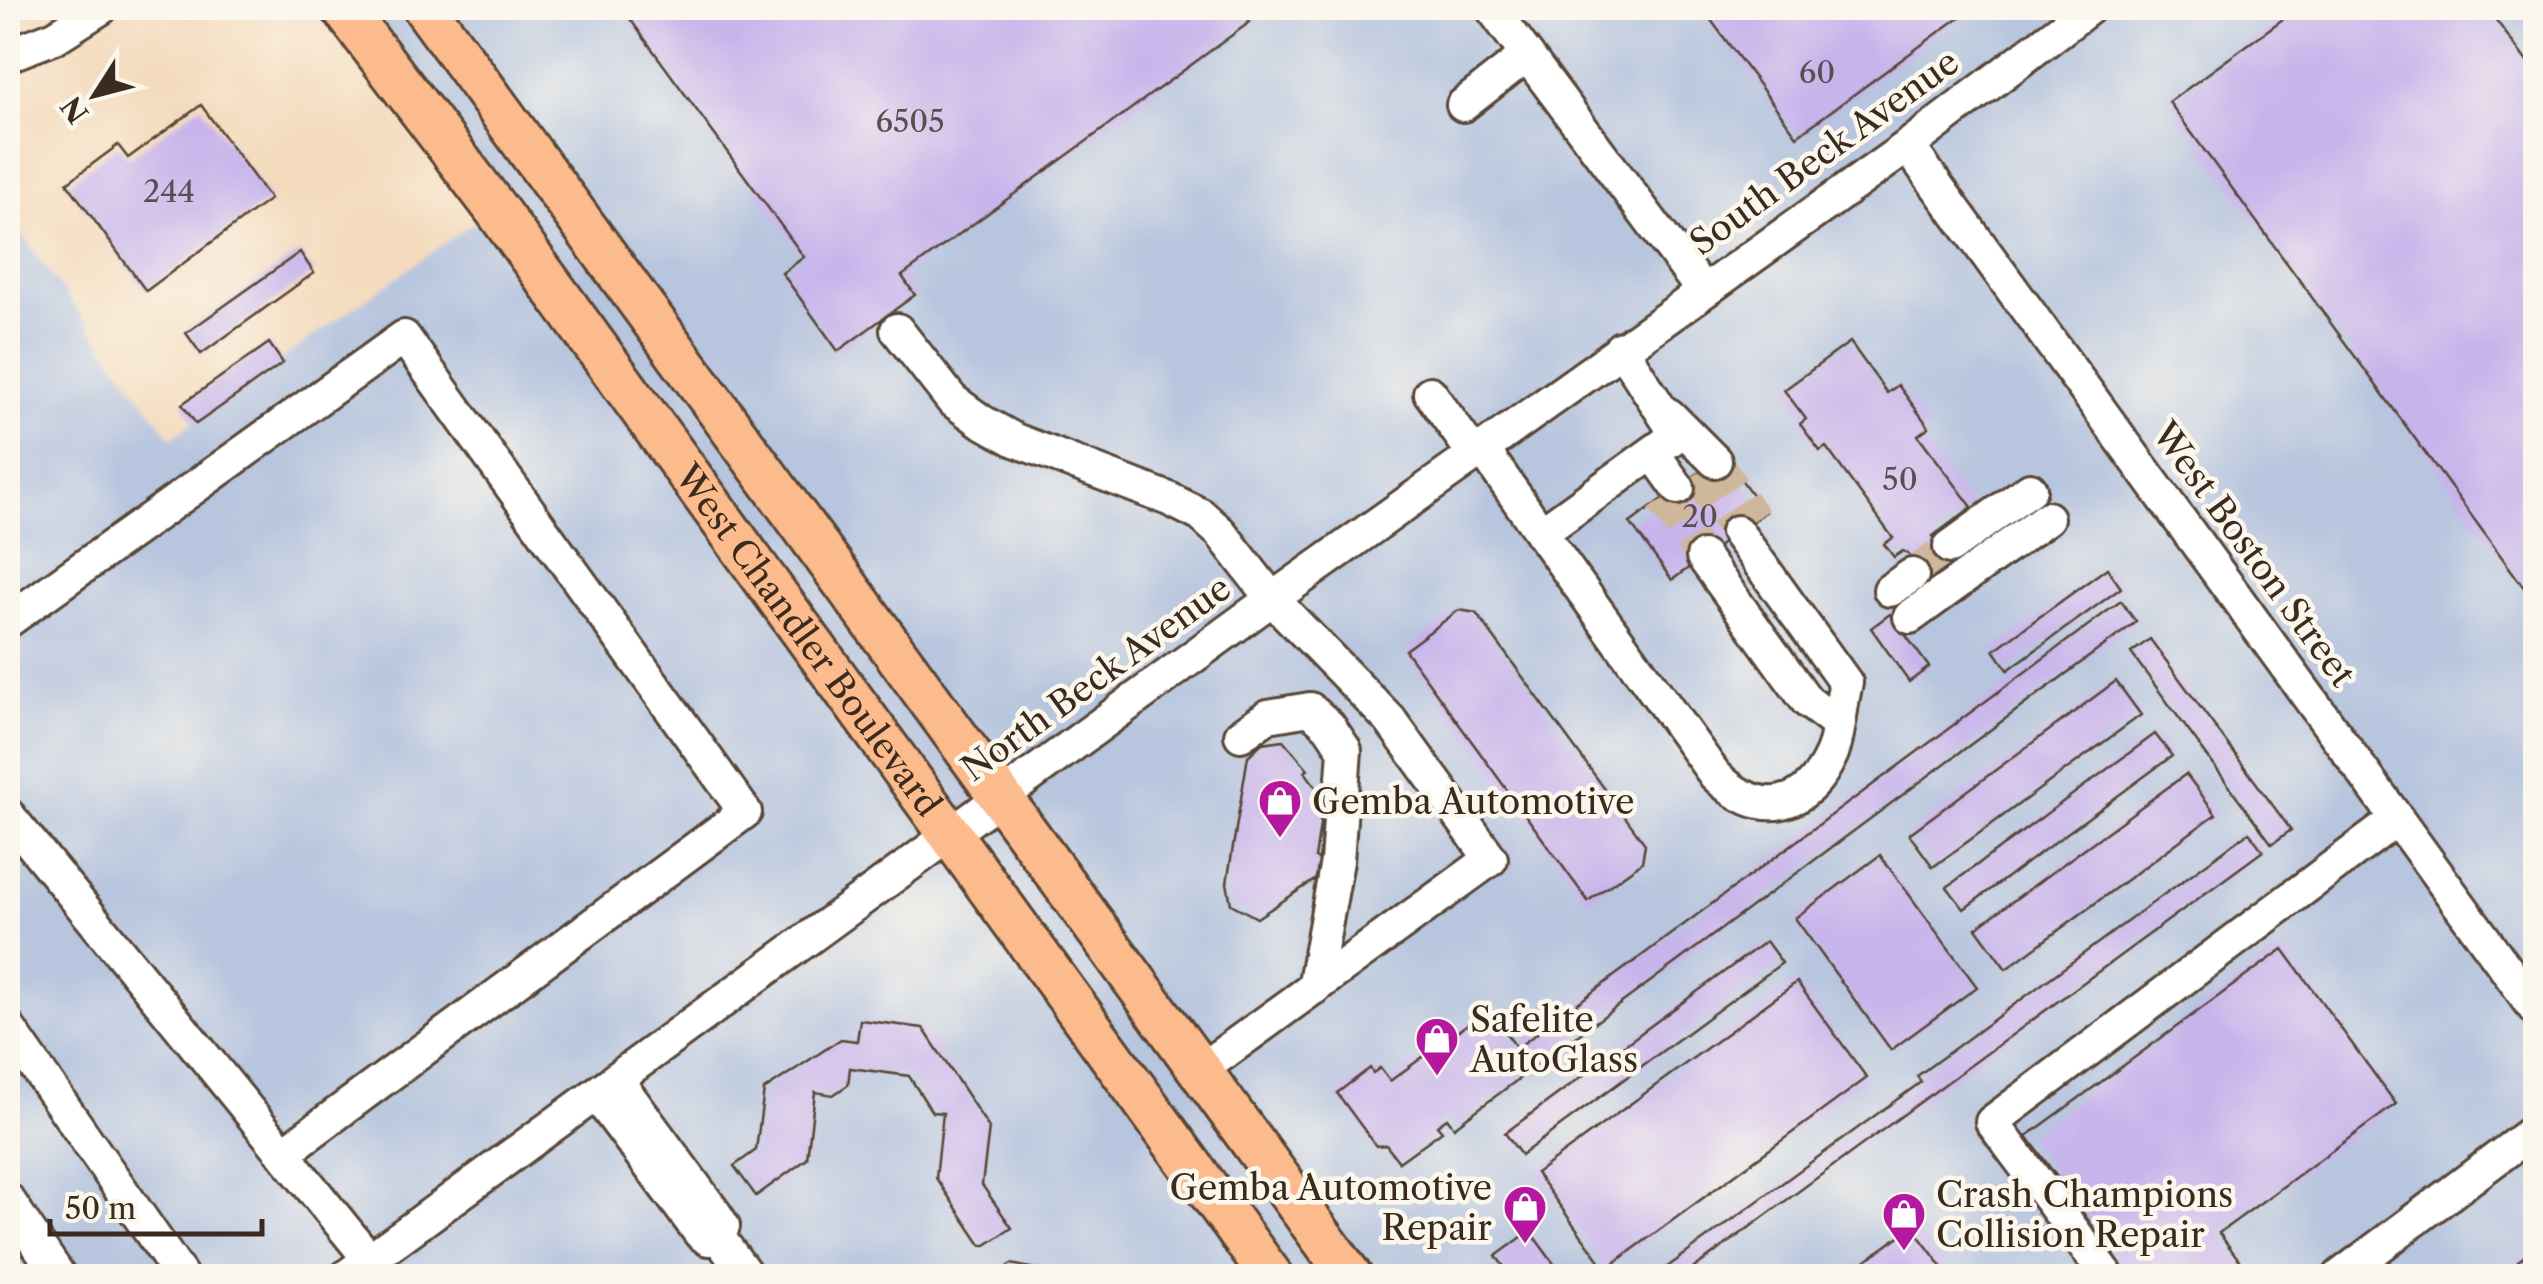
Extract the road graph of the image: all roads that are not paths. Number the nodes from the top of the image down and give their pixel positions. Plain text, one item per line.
1 (101, 8) edge
2 (343, 8) edge
3 (425, 8) edge
4 (1492, 8) edge
5 (2089, 8) edge
6 (1527, 54) junction
7 (8, 55) edge
8 (1462, 105) dead end
9 (1908, 146) junction
10 (1702, 290) junction
11 (897, 330) dead end
12 (1621, 348) junction
13 (1430, 394) dead end
14 (1656, 442) junction
15 (1478, 451) junction
16 (1540, 532) junction
17 (1954, 553) tunnel mouth
18 (1906, 594) dead end
19 (1272, 599) junction
20 (8, 621) edge
21 (1836, 723) junction
22 (1240, 735) dead end
23 (1000, 798) junction
24 (8, 814) edge
25 (2397, 819) junction
26 (950, 834) junction
27 (1314, 988) junction
28 (2536, 1010) edge
29 (8, 1027) edge
30 (1199, 1071) junction
31 (606, 1087) junction
32 (2536, 1130) edge
33 (285, 1152) junction
34 (8, 1200) edge
35 (358, 1268) edge
36 (59, 1276) edge
37 (182, 1276) edge
38 (747, 1276) edge
39 (1271, 1276) edge
40 (1350, 1276) edge
41 (2108, 1276) edge
42 (2340, 1276) edge

1 - 7 street
2 - 26 main road, West Chandler Boulevard
3 - 23 main road, West Chandler Boulevard
4 - 6 street
5 - 9 street, South Beck Avenue
6 - 8 street
6 - 10 street
9 - 10 street, South Beck Avenue
9 - 25 street, West Boston Street
10 - 12 street, North Beck Avenue
11 - 19 street
12 - 14 street
12 - 15 street, North Beck Avenue
13 - 15 street
14 - 14 street
14 - 16 street
15 - 16 street
15 - 19 street, North Beck Avenue
16 - 21 street
17 - 18 street
19 - 23 street, North Beck Avenue
19 - 27 street
20 - 33 street
21 - 21 street
22 - 27 street
23 - 26 street, North Beck Avenue
23 - 30 main road, West Chandler Boulevard
24 - 33 street
25 - 28 street, West Boston Street
25 - 41 street
26 - 31 street, North Beck Avenue
26 - 39 main road, West Chandler Boulevard
27 - 30 street
29 - 37 street
30 - 40 main road, West Chandler Boulevard
31 - 35 street, North Beck Avenue
31 - 38 street
32 - 42 street
33 - 35 street
34 - 36 street

